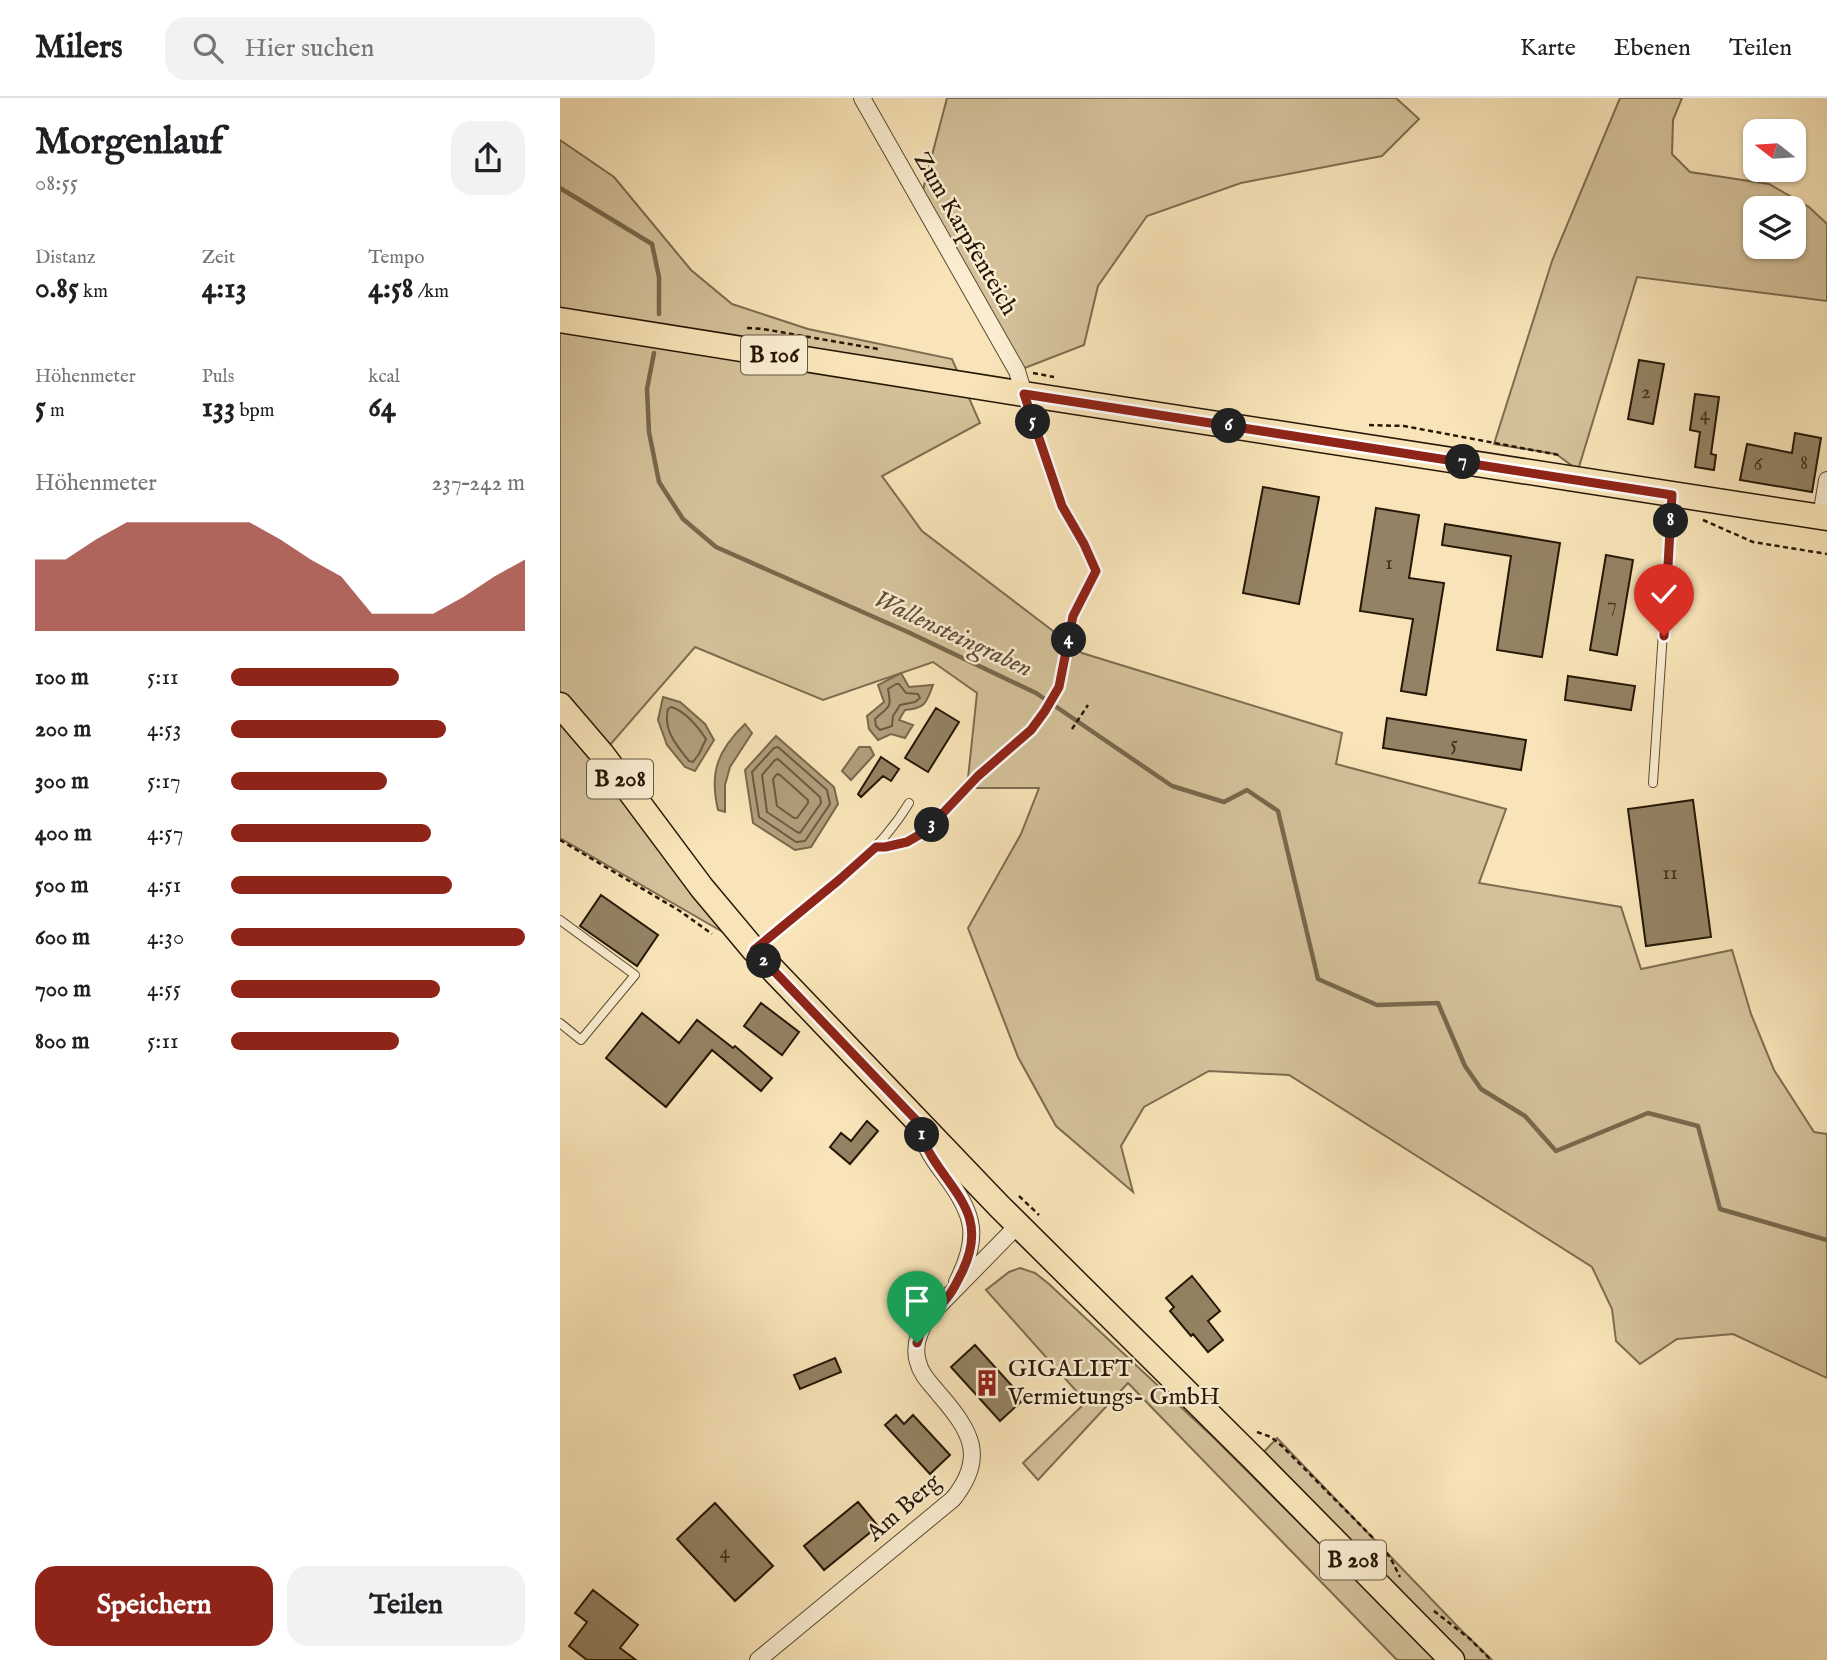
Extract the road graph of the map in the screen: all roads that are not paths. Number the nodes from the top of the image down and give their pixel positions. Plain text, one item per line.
1 (862, 98) edge
2 (560, 320) edge
3 (1024, 394) junction
4 (1827, 480) edge
5 (1672, 495) junction
6 (1062, 506) road end
7 (1824, 518) edge
8 (563, 713) edge
9 (1653, 783) dead end
10 (909, 803) dead end
11 (560, 920) edge
12 (754, 950) junction
13 (560, 1023) edge
14 (918, 1122) junction
15 (1018, 1225) junction
16 (951, 1293) junction
17 (758, 1660) edge
18 (1452, 1660) edge

1 - 3 street, Zum Karpfenteich
2 - 3 main road, B 106
3 - 5 main road, B 106
3 - 6 lane
4 - 7 street
5 - 7 main road, B 106
5 - 9 lane
8 - 12 main road, B 208
10 - 12 lane
11 - 13 lane
12 - 14 main road, B 208
14 - 15 main road, B 208
14 - 16 street
15 - 16 street, Am Berg
15 - 18 main road, B 208
16 - 17 street, Am Berg

